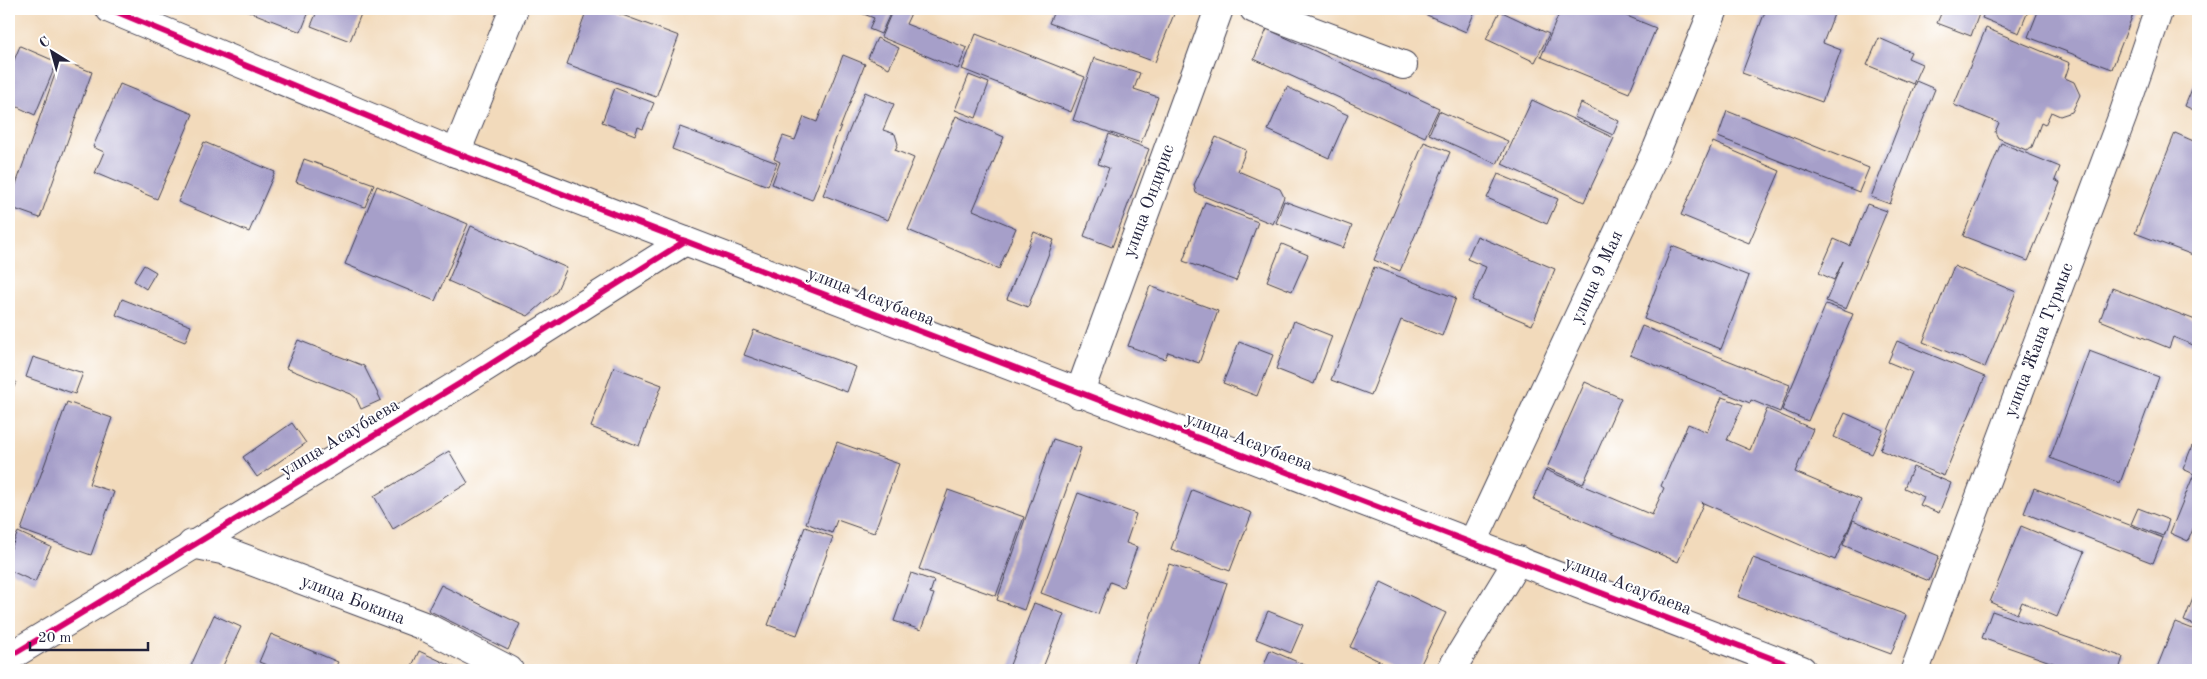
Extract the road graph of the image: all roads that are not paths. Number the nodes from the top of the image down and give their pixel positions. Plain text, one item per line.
1 (110, 9) edge
2 (514, 9) edge
3 (1219, 9) edge
4 (1254, 9) edge
5 (1714, 9) edge
6 (2159, 9) edge
7 (1403, 65) dead end
8 (456, 152) junction
9 (685, 241) junction
10 (1079, 394) junction
11 (1473, 542) junction
12 (192, 544) junction
13 (1518, 560) junction
14 (9, 657) edge
15 (509, 670) edge
16 (1451, 670) edge
17 (1802, 670) edge
18 (1915, 670) edge

1 - 8 street, улица Асаубаева
2 - 8 street
3 - 10 street, улица Ондирис
4 - 7 street
5 - 11 street, улица 9 Мая
6 - 18 street, улица Жана Турмыс
8 - 9 street, улица Асаубаева
9 - 10 street, улица Асаубаева
9 - 12 street, улица Асаубаева
10 - 11 street, улица Асаубаева
11 - 13 street, улица Асаубаева
12 - 14 street, улица Асаубаева
12 - 15 street, улица Бокина
13 - 16 street
13 - 17 street, улица Асаубаева

